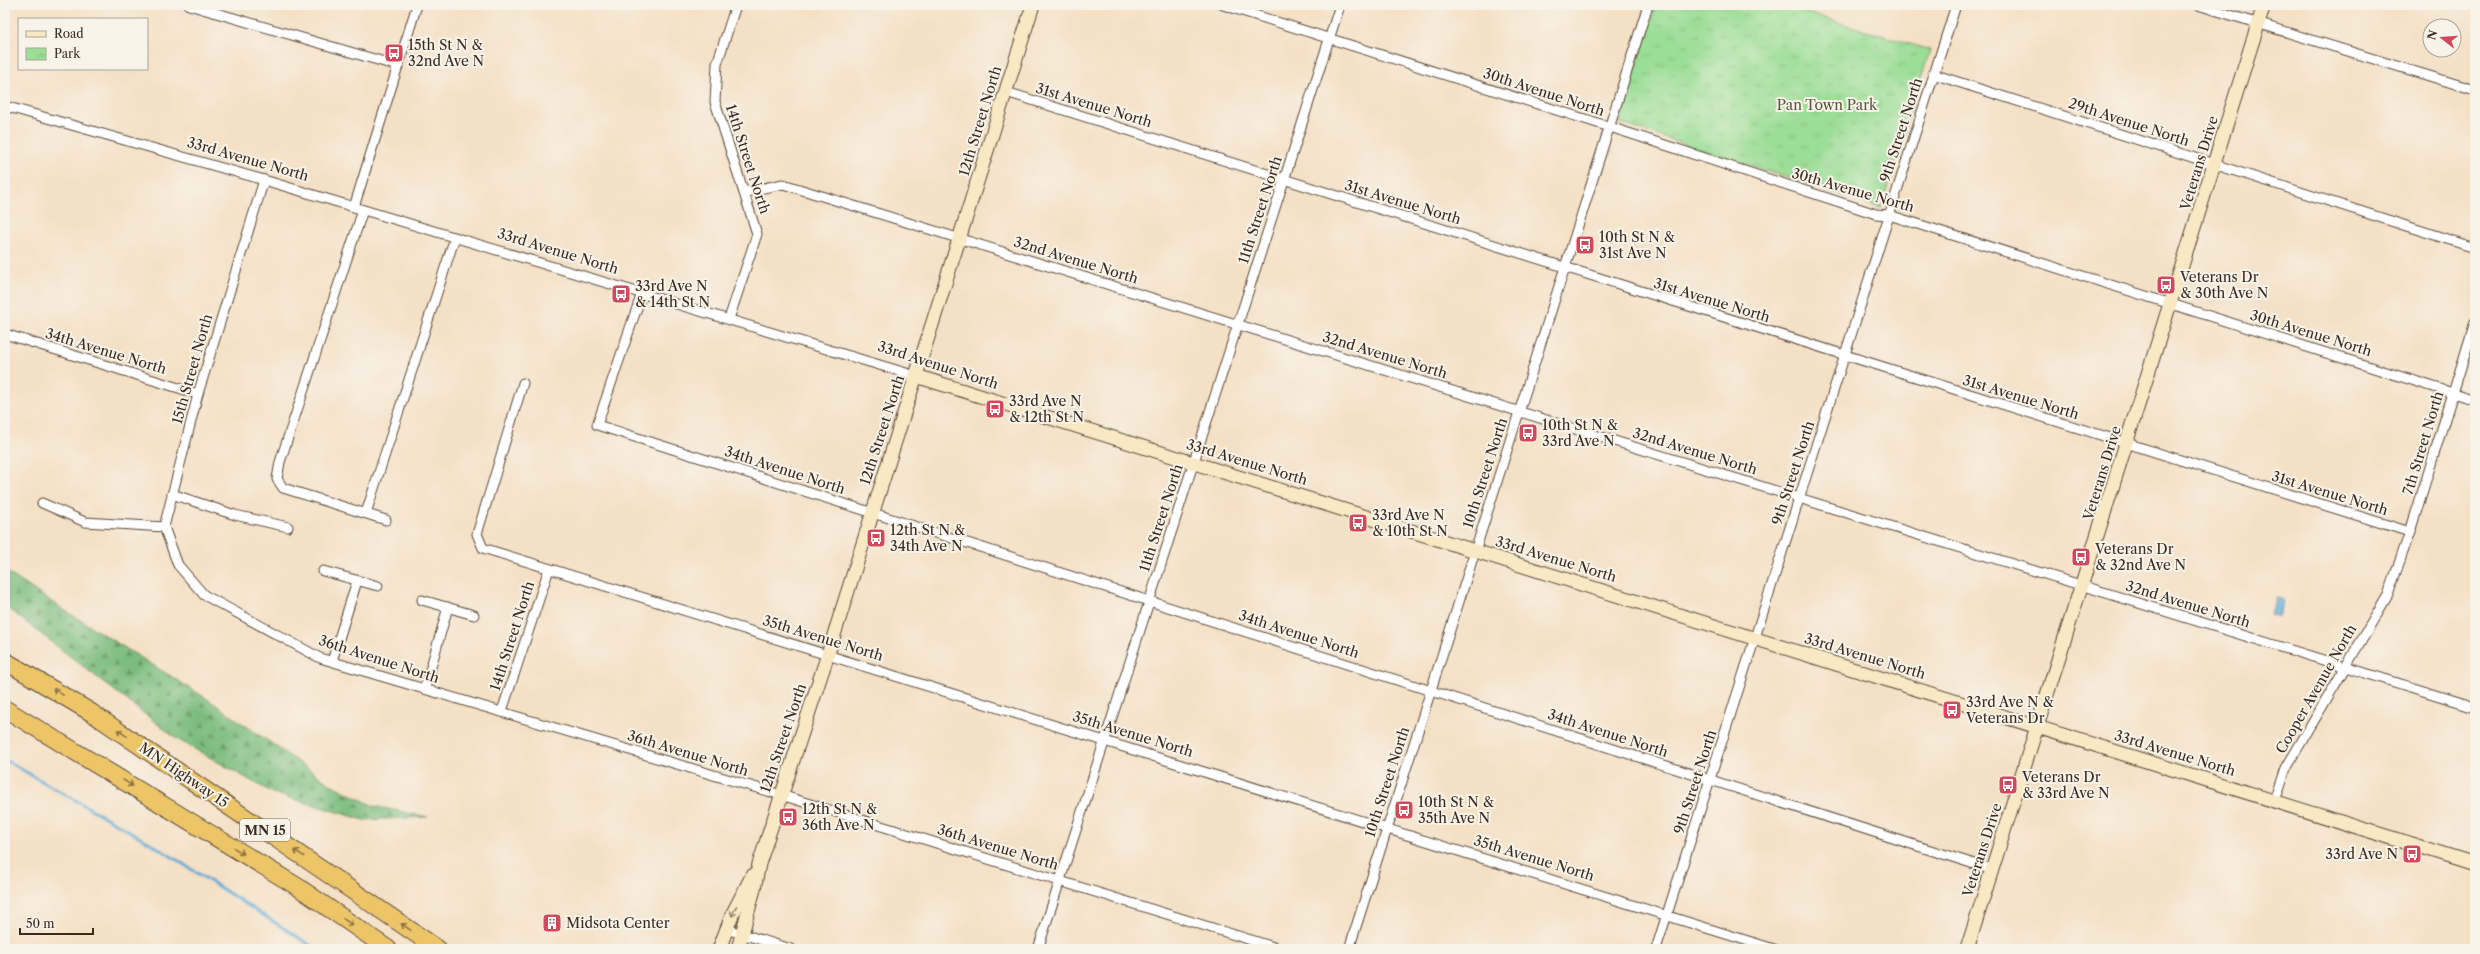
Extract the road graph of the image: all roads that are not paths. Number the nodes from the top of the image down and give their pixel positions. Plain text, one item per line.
1 (189, 5) edge
2 (418, 5) edge
3 (736, 5) edge
4 (1033, 5) edge
5 (1223, 5) edge
6 (1340, 5) edge
7 (1648, 5) edge
8 (1956, 5) edge
9 (2198, 5) edge
10 (2264, 5) edge
11 (2258, 25) junction
12 (1330, 39) junction
13 (398, 66) junction
14 (1934, 74) junction
15 (2475, 90) edge
16 (1006, 92) junction
17 (5, 106) edge
18 (1610, 127) junction
19 (2215, 165) junction
20 (264, 180) junction
21 (1284, 180) junction
22 (745, 192) junction
23 (354, 207) junction
24 (364, 210) junction
25 (1889, 215) junction
26 (455, 237) junction
27 (960, 239) junction
28 (2475, 248) edge
29 (1565, 268) junction
30 (642, 293) junction
31 (2171, 304) junction
32 (729, 318) junction
33 (2475, 322) edge
34 (1238, 325) junction
35 (5, 334) edge
36 (1844, 356) junction
37 (916, 376) junction
38 (523, 383) dead end
39 (2453, 393) junction
40 (198, 394) junction
41 (2475, 400) edge
42 (1519, 412) junction
43 (2127, 445) junction
44 (1194, 462) junction
45 (172, 494) junction
46 (1799, 498) junction
47 (42, 503) dead end
48 (873, 513) junction
49 (366, 514) junction
50 (386, 520) dead end
51 (164, 527) junction
52 (288, 527) dead end
53 (2410, 532) junction
54 (1475, 551) junction
55 (549, 569) junction
56 (324, 571) dead end
57 (357, 581) junction
58 (378, 586) dead end
59 (2082, 586) junction
60 (2388, 595) joint
61 (422, 600) dead end
62 (1150, 601) junction
63 (448, 607) junction
64 (474, 615) dead end
65 (1755, 638) junction
66 (828, 654) junction
67 (5, 660) edge
68 (332, 661) junction
69 (2344, 667) junction
70 (425, 688) junction
71 (1431, 691) junction
72 (2475, 707) edge
73 (5, 709) edge
74 (502, 711) junction
75 (2038, 727) junction
76 (1105, 740) junction
77 (1710, 780) junction
78 (781, 795) junction
79 (2275, 801) junction
80 (1387, 828) junction
81 (759, 864) junction
82 (2475, 864) edge
83 (1993, 870) junction
84 (1060, 881) junction
85 (1667, 914) junction
86 (726, 929) junction
87 (742, 934) junction
88 (388, 949) edge
89 (438, 949) edge
90 (719, 949) edge
91 (738, 949) edge
92 (791, 949) edge
93 (1038, 949) edge
94 (1280, 949) edge
95 (1349, 949) edge
96 (1656, 949) edge
97 (1774, 949) edge
98 (1967, 949) edge

1 - 13 street
2 - 13 street
3 - 22 street, 14th Street North
4 - 16 street, 12th Street North
5 - 12 street, 30th Avenue North
6 - 12 street, 11th Street North
7 - 18 street, 10th Street North
8 - 14 street, 9th Street North
9 - 11 street
10 - 11 street, Veterans Drive
11 - 15 street
11 - 19 street, Veterans Drive
12 - 18 street, 30th Avenue North
12 - 21 street, 11th Street North
13 - 23 street
14 - 19 street, 29th Avenue North
14 - 25 street, 9th Street North
16 - 21 street, 31st Avenue North
16 - 27 street, 12th Street North
17 - 20 street, 33rd Avenue North
18 - 25 street, 30th Avenue North
18 - 29 street, 10th Street North
19 - 28 street, 29th Avenue North
19 - 31 street, Veterans Drive
20 - 23 street, 33rd Avenue North
20 - 40 street, 15th Street North
21 - 29 street, 31st Avenue North
21 - 34 street, 11th Street North
22 - 27 street, 32nd Avenue North
22 - 32 street, 14th Street North
23 - 24 street, 33rd Avenue North
24 - 26 street, 33rd Avenue North
24 - 49 street
25 - 31 street, 30th Avenue North
25 - 36 street, 9th Street North
26 - 30 street, 33rd Avenue North
26 - 49 street
27 - 34 street, 32nd Avenue North
27 - 37 street, 12th Street North
29 - 36 street, 31st Avenue North
29 - 42 street, 10th Street North
30 - 32 street, 33rd Avenue North
30 - 48 street, 34th Avenue North
31 - 39 street, 30th Avenue North
31 - 43 street, Veterans Drive
32 - 37 street, 33rd Avenue North
33 - 39 street, 7th Street North
34 - 42 street, 32nd Avenue North
34 - 44 street, 11th Street North
35 - 40 street, 34th Avenue North
36 - 43 street, 31st Avenue North
36 - 46 street, 9th Street North
37 - 44 street, 33rd Avenue North
37 - 48 street, 12th Street North
38 - 55 street, 35th Avenue North
39 - 41 street, 30th Avenue North
39 - 53 street, 7th Street North
40 - 45 street, 15th Street North
42 - 46 street, 32nd Avenue North
42 - 54 street, 10th Street North
43 - 53 street, 31st Avenue North
43 - 59 street, Veterans Drive
44 - 54 street, 33rd Avenue North
44 - 62 street, 11th Street North
45 - 51 street, 15th Street North
45 - 52 street
46 - 59 street, 32nd Avenue North
46 - 65 street, 9th Street North
47 - 51 street
48 - 62 street, 34th Avenue North
48 - 66 street, 12th Street North
49 - 50 street
51 - 68 street, 36th Avenue North
53 - 60 street, 7th Street North
54 - 65 street, 33rd Avenue North
54 - 71 street, 10th Street North
55 - 66 street, 35th Avenue North
55 - 74 street, 14th Street North
56 - 57 street
57 - 58 street
57 - 68 street
59 - 69 street, 32nd Avenue North
59 - 75 street, Veterans Drive
60 - 69 street, Cooper Avenue North
61 - 63 street
62 - 71 street, 34th Avenue North
62 - 76 street, 11th Street North
63 - 64 street
63 - 70 street
65 - 75 street, 33rd Avenue North
65 - 77 street, 9th Street North
66 - 76 street, 35th Avenue North
66 - 78 street, 12th Street North
89 -> 67 highway, MN Highway 15 / MN 15
68 - 70 street, 36th Avenue North
69 - 72 street, 32nd Avenue North
69 - 79 street, Cooper Avenue North
70 - 74 street, 36th Avenue North
71 - 77 street, 34th Avenue North
71 - 80 street, 10th Street North
73 -> 88 highway, MN 15
74 - 78 street, 36th Avenue North
75 - 79 street, 33rd Avenue North
75 - 83 street, Veterans Drive
76 - 80 street, 35th Avenue North
76 - 84 street, 11th Street North
77 - 83 street, 34th Avenue North
77 - 85 street, 9th Street North
78 - 81 street, 12th Street North
78 - 84 street, 36th Avenue North
79 - 82 street, 33rd Avenue North
80 - 85 street, 35th Avenue North
80 - 95 street, 10th Street North
81 -> 86 street, 12th Street North
81 - 87 street, 12th Street North
83 - 98 street, Veterans Drive
84 - 93 street, 11th Street North
84 - 94 street, 36th Avenue North
85 - 96 street, 9th Street North
85 - 97 street, 35th Avenue North
86 - 87 street
86 - 90 street, 12th Street North
87 - 91 street, 12th Street North
87 - 92 street

